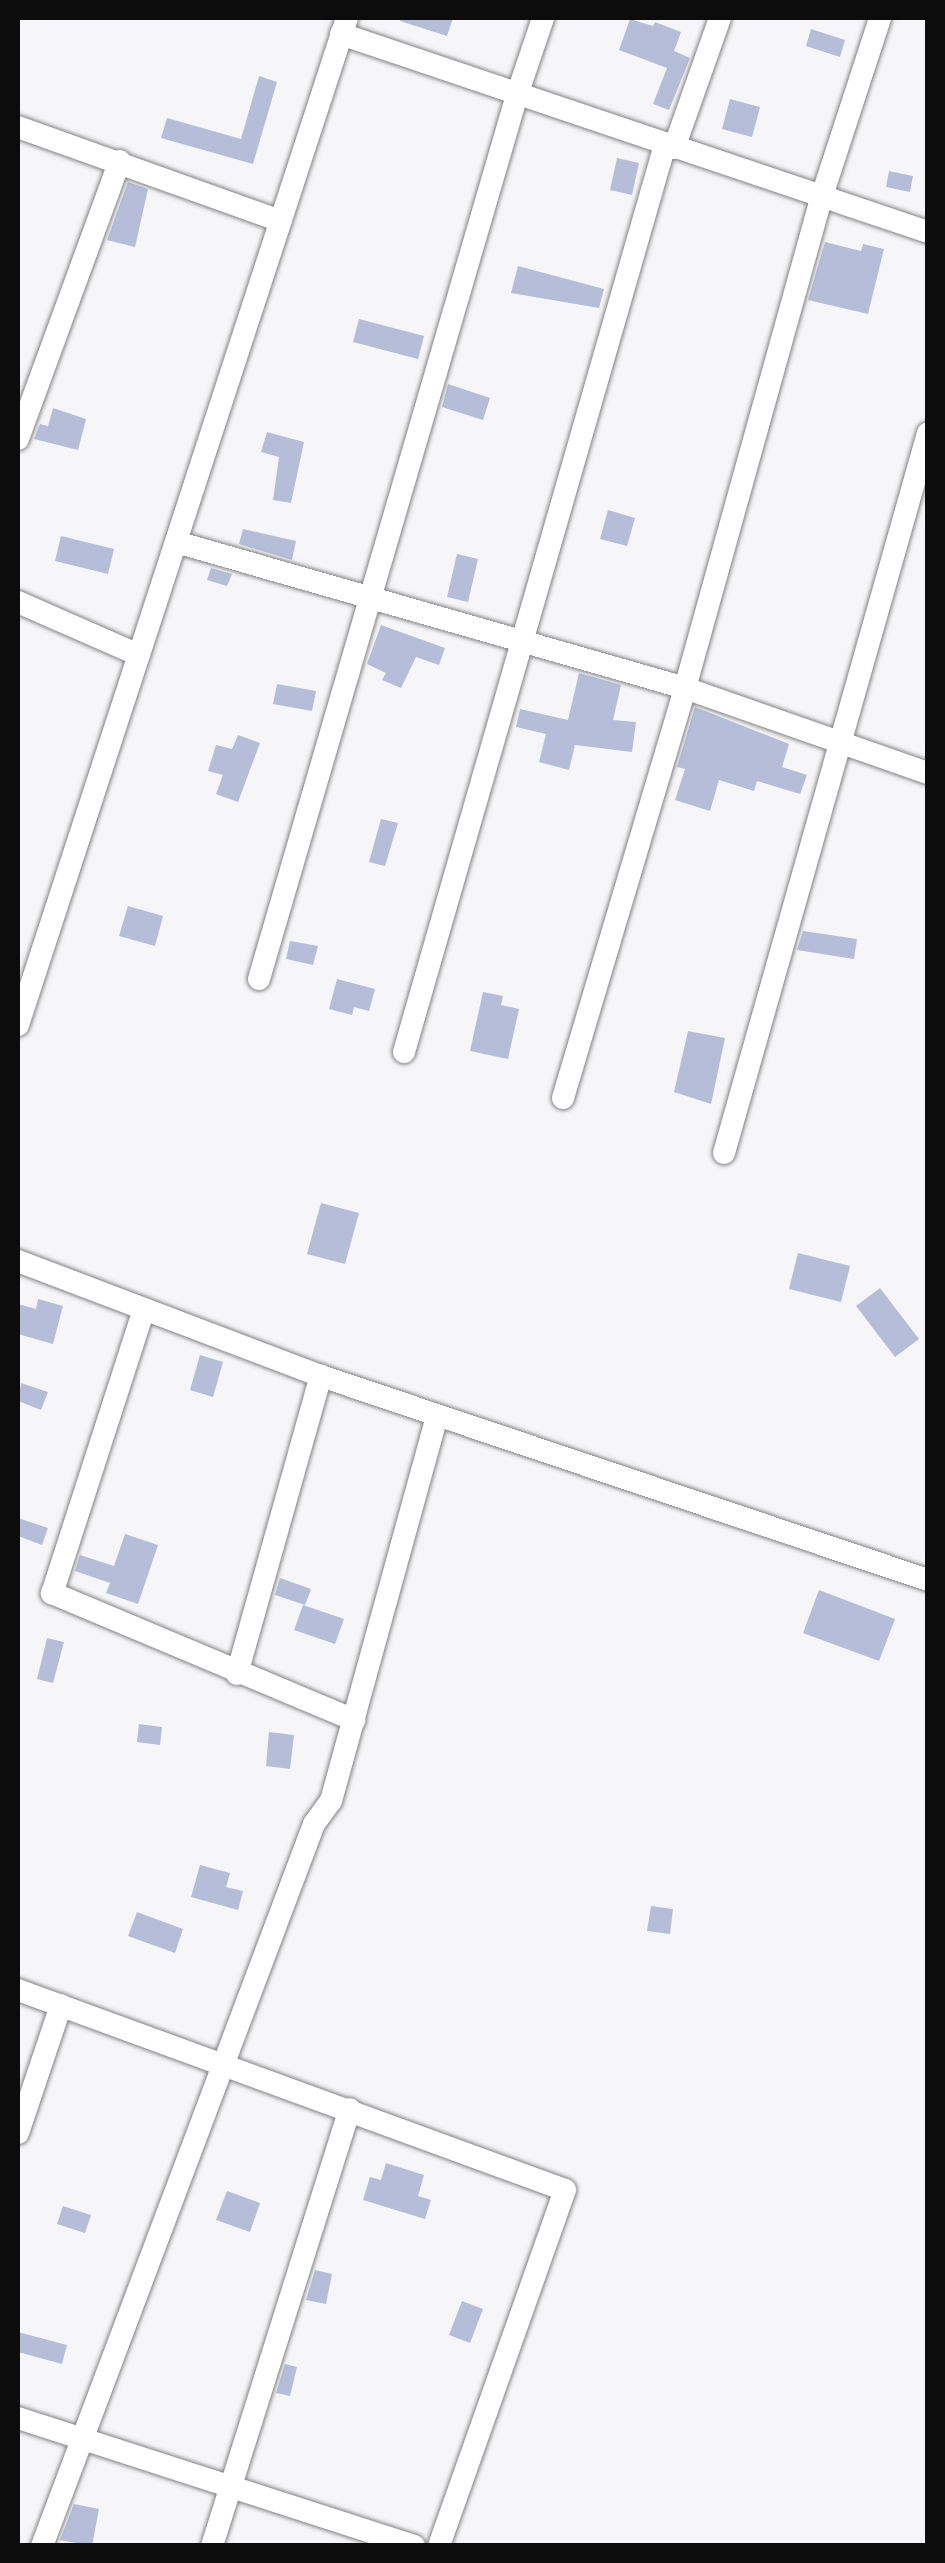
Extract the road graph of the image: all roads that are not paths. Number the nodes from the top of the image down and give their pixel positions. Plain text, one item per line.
1 (544, 18) edge
2 (720, 18) edge
3 (880, 18) edge
4 (344, 26) edge
5 (516, 95) junction
6 (18, 127) edge
7 (670, 147) junction
8 (120, 162) junction
9 (822, 199) junction
10 (281, 222) junction
11 (928, 232) edge
12 (928, 433) edge
13 (18, 440) edge
14 (176, 542) junction
15 (368, 596) junction
16 (18, 602) edge
17 (524, 640) junction
18 (139, 655) junction
19 (685, 688) junction
20 (839, 743) junction
21 (928, 773) edge
22 (258, 978) dead end
23 (18, 1025) edge
24 (404, 1052) dead end
25 (563, 1098) dead end
26 (724, 1153) dead end
27 (18, 1261) edge
28 (144, 1309) junction
29 (321, 1376) junction
30 (437, 1415) junction
31 (928, 1580) edge
32 (237, 1674) junction
33 (354, 1720) junction
34 (18, 1990) edge
35 (60, 2006) junction
36 (222, 2062) junction
37 (350, 2109) junction
38 (18, 2133) edge
39 (18, 2418) edge
40 (84, 2440) junction
41 (231, 2485) junction
42 (42, 2546) edge
43 (212, 2546) edge
44 (414, 2546) edge
45 (438, 2546) edge

1 - 5 street
2 - 7 street
3 - 9 street
4 - 5 street
4 - 10 street
5 - 7 street
5 - 15 street
6 - 8 street
7 - 9 street
7 - 17 street
8 - 10 street
8 - 13 street
9 - 11 street
9 - 19 street
10 - 14 street
12 - 20 street
14 - 15 street
14 - 18 street
15 - 17 street
15 - 22 street
16 - 18 street
17 - 19 street
17 - 24 street
18 - 23 street
19 - 20 street
19 - 25 street
20 - 21 street
20 - 26 street
27 - 28 street
28 - 29 street
28 - 32 street
29 - 30 street
29 - 32 street
30 - 31 street
30 - 33 street
32 - 33 street
33 - 36 street
34 - 35 street
35 - 36 street
35 - 38 street
36 - 37 street
36 - 40 street
37 - 41 street
37 - 45 street
39 - 40 street
40 - 41 street
40 - 42 street
41 - 43 street
41 - 44 street

